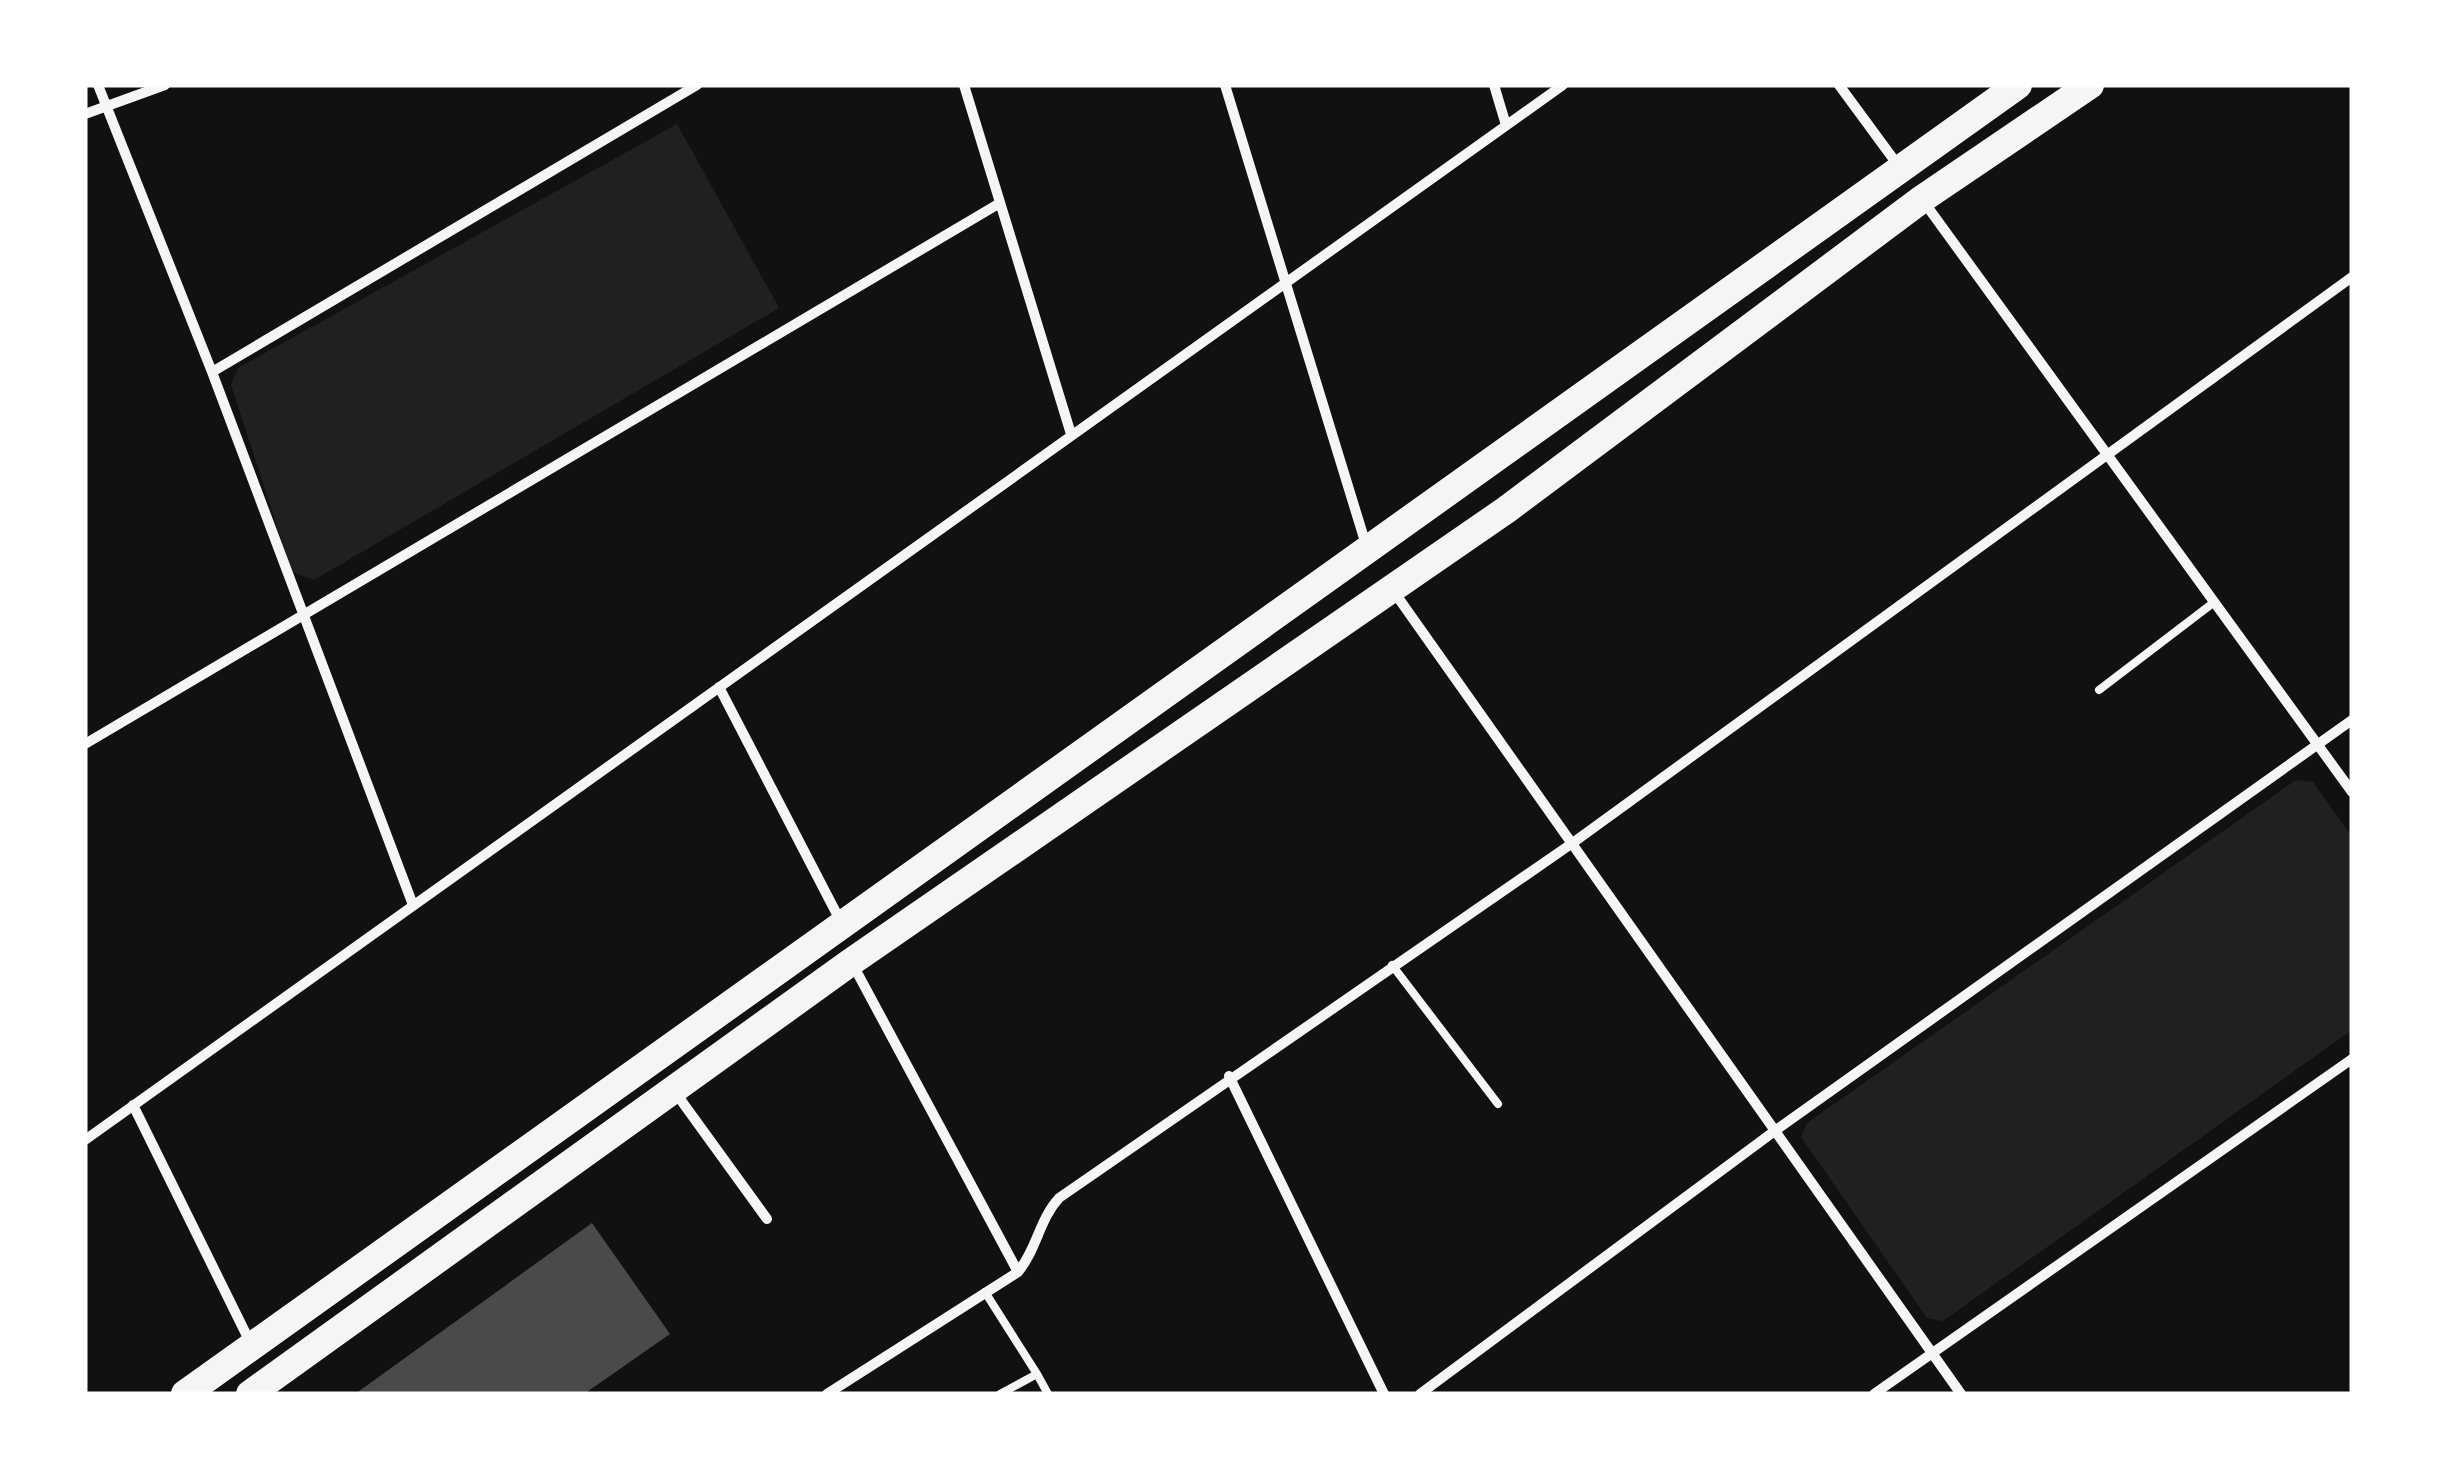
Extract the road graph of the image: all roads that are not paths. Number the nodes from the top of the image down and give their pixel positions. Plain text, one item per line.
1 (98, 85) edge
2 (165, 85) edge
3 (697, 85) edge
4 (964, 85) edge
5 (1225, 85) edge
6 (1494, 85) edge
7 (1563, 85) edge
8 (1840, 85) edge
9 (2018, 85) edge
10 (2090, 85) edge
11 (104, 104) junction
12 (85, 114) edge
13 (1506, 126) junction
14 (1900, 168) junction
15 (1922, 199) junction
16 (1000, 203) junction
17 (2352, 277) edge
18 (1284, 282) junction
19 (212, 372) junction
20 (1071, 434) junction
21 (2104, 454) junction
22 (1368, 550) junction
23 (1391, 588) junction
24 (2213, 603) junction
25 (304, 616) junction
26 (718, 687) junction
27 (2098, 690) dead end
28 (2352, 720) edge
29 (85, 744) edge
30 (2318, 744) junction
31 (2352, 792) edge
32 (1574, 842) junction
33 (413, 905) junction
34 (843, 925) junction
35 (851, 962) junction
36 (1392, 966) junction
37 (2352, 1058) edge
38 (1229, 1076) junction
39 (674, 1091) junction
40 (1498, 1104) dead end
41 (133, 1106) junction
42 (1776, 1130) junction
43 (85, 1140) edge
44 (767, 1219) dead end
45 (1018, 1272) junction
46 (986, 1292) junction
47 (252, 1346) junction
48 (1932, 1352) junction
49 (1037, 1374) junction
50 (186, 1394) edge
51 (250, 1394) edge
52 (827, 1394) edge
53 (1000, 1394) edge
54 (1048, 1394) edge
55 (1384, 1394) edge
56 (1420, 1394) edge
57 (1874, 1394) edge
58 (1961, 1394) edge

1 - 11 street
2 - 11 street
3 - 19 street
4 - 16 street
5 - 18 street
6 - 13 street
7 - 13 street
8 - 14 street
9 - 14 highway
10 - 15 highway
11 - 12 street
11 - 19 street
13 - 18 street
14 - 22 highway
15 - 21 street
15 - 23 highway
16 - 20 street
16 - 25 street
17 - 21 street
18 - 20 street
18 - 22 street
19 - 25 street
20 - 26 street
21 - 24 street
21 - 32 street
22 - 34 highway
23 - 32 street
23 - 35 highway
24 - 27 lane
24 - 30 street
25 - 29 street
25 - 33 street
26 - 33 street
26 - 34 street
28 - 30 street
30 - 31 street
30 - 42 street
32 - 36 street
32 - 42 street
33 - 41 street
34 - 47 highway
35 - 39 highway
35 - 45 street
36 - 38 street
36 - 40 lane
37 - 48 street
38 - 45 street
38 - 55 street
39 - 44 street
39 - 51 highway
41 - 43 street
41 - 47 street
42 - 48 street
42 - 56 street
45 - 46 street
46 - 49 lane
46 - 52 street
47 - 50 highway
48 - 57 street
48 - 58 street
49 - 53 lane
49 - 54 lane

